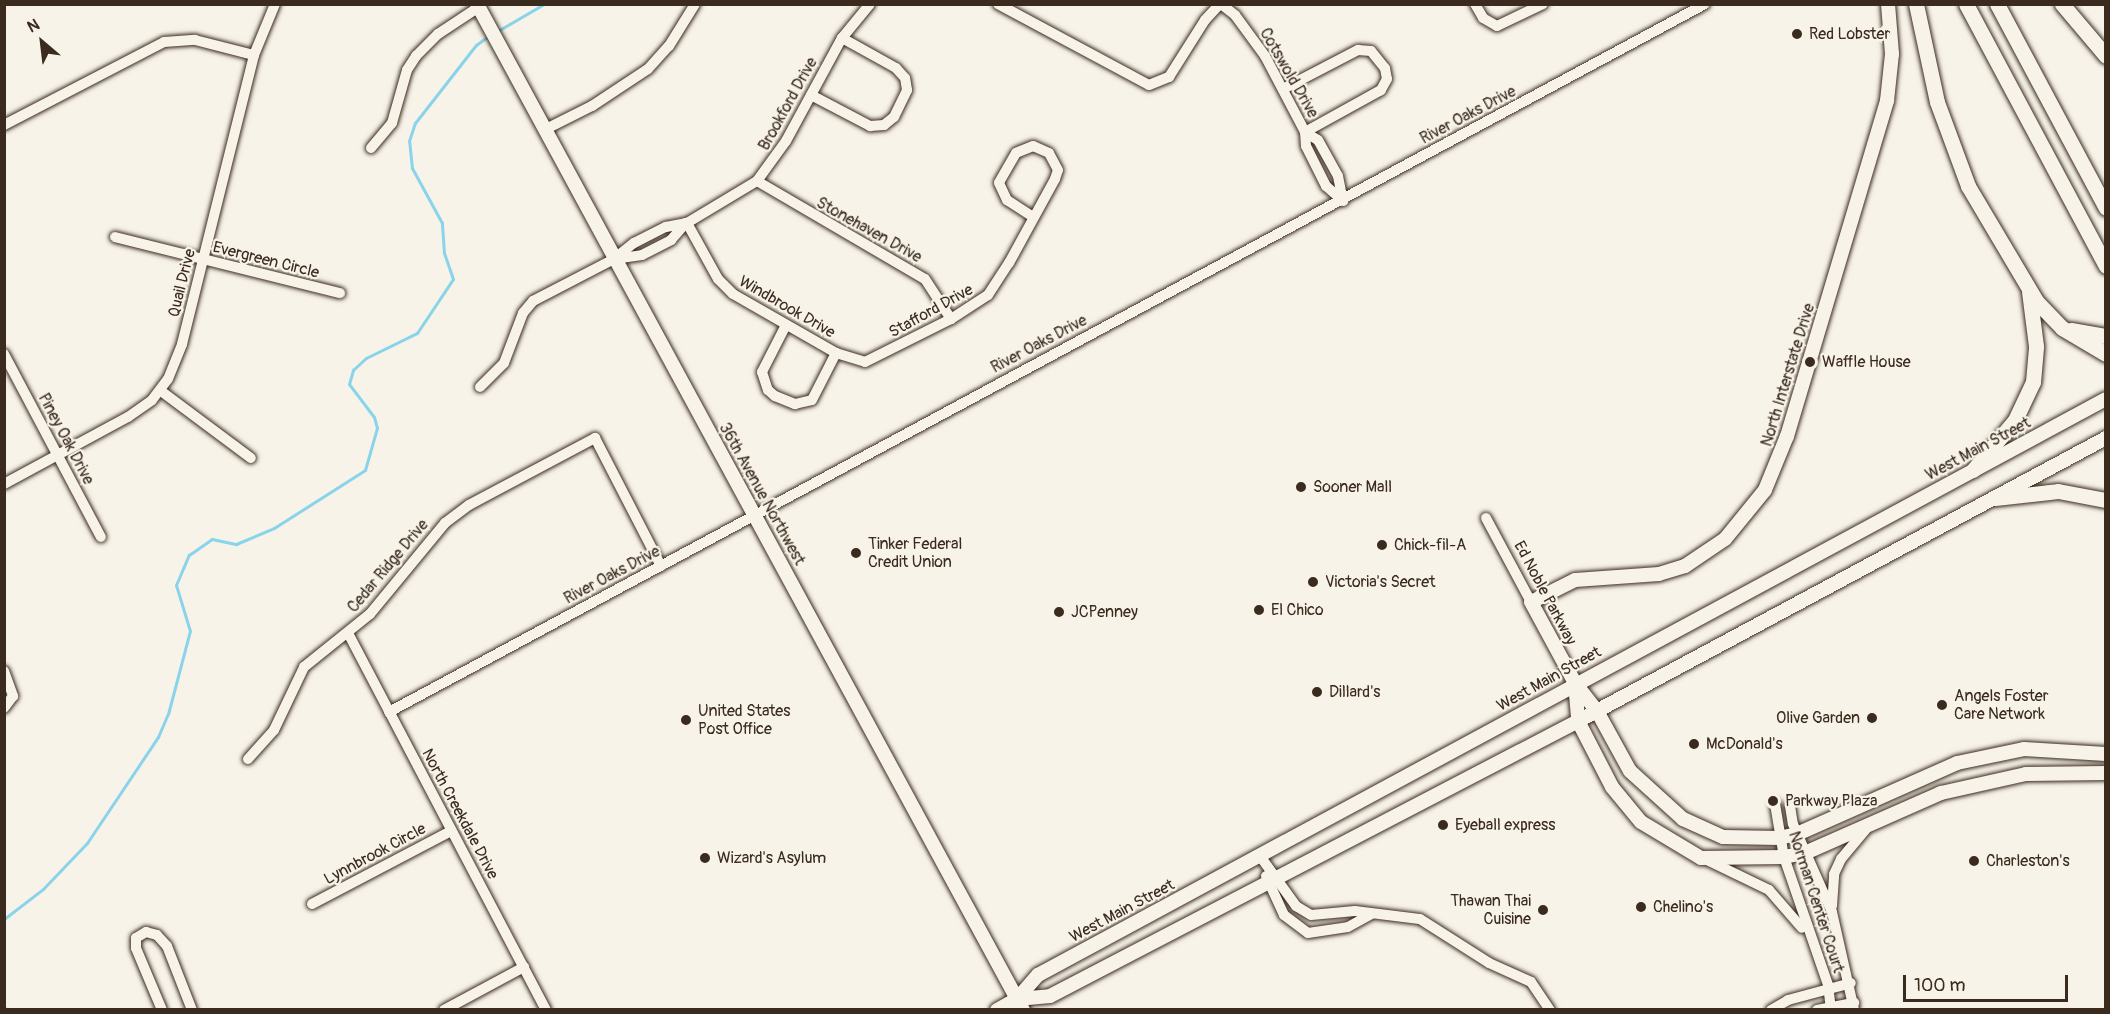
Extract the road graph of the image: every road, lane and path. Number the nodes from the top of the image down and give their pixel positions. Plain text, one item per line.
1 (275, 4) edge
2 (695, 4) edge
3 (870, 4) edge
4 (998, 4) edge
5 (1221, 4) edge
6 (1475, 4) edge
7 (1543, 4) edge
8 (1705, 4) edge
9 (1888, 4) edge
10 (1916, 4) edge
11 (1966, 4) edge
12 (1997, 4) edge
13 (2062, 4) edge
14 (478, 6) edge
15 (842, 38) junction
16 (254, 55) junction
17 (2106, 56) edge
18 (1283, 89) junction
19 (811, 95) junction
20 (4, 125) edge
21 (544, 130) junction
22 (1305, 132) junction
23 (371, 148) dead end
24 (757, 181) junction
25 (1342, 201) junction
26 (2106, 208) edge
27 (1033, 217) junction
28 (687, 223) junction
29 (115, 237) dead end
30 (203, 259) junction
31 (614, 259) junction
32 (2106, 266) edge
33 (2029, 291) junction
34 (340, 293) dead end
35 (951, 319) junction
36 (786, 325) junction
37 (2062, 328) junction
38 (2106, 336) edge
39 (836, 353) junction
40 (4, 354) edge
41 (2106, 354) edge
42 (480, 387) dead end
43 (161, 391) junction
44 (2106, 399) edge
45 (2106, 438) edge
46 (58, 456) junction
47 (251, 458) dead end
48 (1973, 470) junction
49 (4, 484) edge
50 (1995, 498) junction
51 (2106, 500) edge
52 (754, 514) junction
53 (1486, 518) dead end
54 (101, 537) dead end
55 (661, 566) junction
56 (1531, 602) junction
57 (348, 633) junction
58 (4, 671) edge
59 (1575, 683) junction
60 (8, 704) edge
61 (1597, 711) junction
62 (389, 712) junction
63 (1578, 722) junction
64 (2106, 754) edge
65 (248, 759) dead end
66 (2106, 774) edge
67 (1775, 804) dead end
68 (1790, 806) dead end
69 (1878, 820) junction
70 (451, 831) junction
71 (1797, 834) junction
72 (1779, 838) junction
73 (1805, 853) junction
74 (1260, 856) junction
75 (1784, 857) junction
76 (1701, 858) junction
77 (1272, 880) junction
78 (312, 904) dead end
79 (1832, 912) junction
80 (1371, 914) junction
81 (1813, 943) junction
82 (524, 967) junction
83 (1851, 983) junction
84 (1828, 988) junction
85 (1020, 1004) edge
86 (1854, 1006) edge
87 (1831, 1008) edge
88 (162, 1010) edge
89 (192, 1010) edge
90 (444, 1010) edge
91 (546, 1010) edge
92 (997, 1010) edge
93 (1550, 1010) edge
94 (1771, 1010) edge
95 (1817, 1010) edge

1 - 16 street, Quail Drive
2 - 21 street
3 - 15 street, Brookford Drive
4 - 5 street
5 - 18 street, Cotswold Drive
6 - 7 street
8 - 25 street, River Oaks Drive
9 - 56 main road, North Interstate Drive
10 - 33 highway
11 - 32 highway
12 - 26 highway
13 - 17 highway
14 - 21 main road, 36th Avenue Northwest
14 - 23 street
15 - 19 street, Brookford Drive
15 - 19 street
16 - 20 street
16 - 30 street, Quail Drive
18 - 22 street, Cotswold Drive
18 - 22 street
19 - 24 street, Brookford Drive
21 - 31 main road, 36th Avenue Northwest
22 - 25 street, Cotswold Drive
24 - 28 street, Brookford Drive
24 - 35 street, Stonehaven Drive
25 - 52 street, River Oaks Drive
27 - 27 street
27 - 35 street, Stafford Drive
28 - 31 street, Brookford Drive
28 - 36 street, Windbrook Drive
29 - 30 street, Evergreen Circle
30 - 34 street, Evergreen Circle
30 - 43 street, Quail Drive
31 - 42 street, Brookford Drive
31 - 52 main road, 36th Avenue Northwest
33 - 37 highway
33 - 48 highway
35 - 39 street, Stafford Drive
36 - 39 street, Windbrook Drive
36 - 39 street
37 - 38 highway
37 - 41 highway
40 - 46 street, Piney Oak Drive
43 - 46 street, Quail Drive
43 - 47 street
44 - 48 main road, West Main Street
45 - 50 main road, West Main Street
46 - 49 street, Quail Drive
46 - 54 street, Piney Oak Drive
48 - 59 main road, West Main Street
50 - 51 highway
50 - 61 main road, West Main Street
52 - 55 street, River Oaks Drive
52 - 85 main road, 36th Avenue Northwest
53 - 56 street, Ed Noble Parkway
55 - 57 street, Cedar Ridge Drive
55 - 62 street, River Oaks Drive
56 - 59 main road, Ed Noble Parkway
57 - 62 street, North Creekdale Drive
57 - 65 street, Cedar Ridge Drive
58 - 60 street
59 - 61 main road, Ed Noble Parkway
59 - 63 main road, Ed Noble Parkway
59 - 74 main road, West Main Street
61 - 63 main road, West Main Street
61 - 72 main road, Ed Noble Parkway
62 - 70 street, North Creekdale Drive
63 - 76 main road, Ed Noble Parkway
63 - 77 main road, West Main Street
64 - 71 main road, Ed Noble Parkway
66 - 69 main road
67 - 72 street, Norman Center Court
68 - 71 street, Norman Center Court
69 - 73 main road
69 - 79 street
70 - 78 street, Lynnbrook Circle
70 - 82 street, North Creekdale Drive
71 - 72 main road, Ed Noble Parkway
71 - 73 street, Norman Center Court
72 - 75 street, Norman Center Court
73 - 75 main road
73 - 79 street, Norman Center Court
74 - 77 street
74 - 85 main road, West Main Street
75 - 76 main road
75 - 81 street, Norman Center Court
76 - 81 street
77 - 80 street
77 - 80 street
77 - 85 main road, West Main Street
79 - 83 street, Norman Center Court
80 - 93 street
81 - 84 street, Norman Center Court
82 - 90 street
82 - 91 street, North Creekdale Drive
83 - 84 street
83 - 86 street, Norman Center Court
84 - 87 street, Norman Center Court
84 - 94 street
85 - 92 main road, West Main Street
86 - 87 street
87 - 95 street
88 - 89 street

